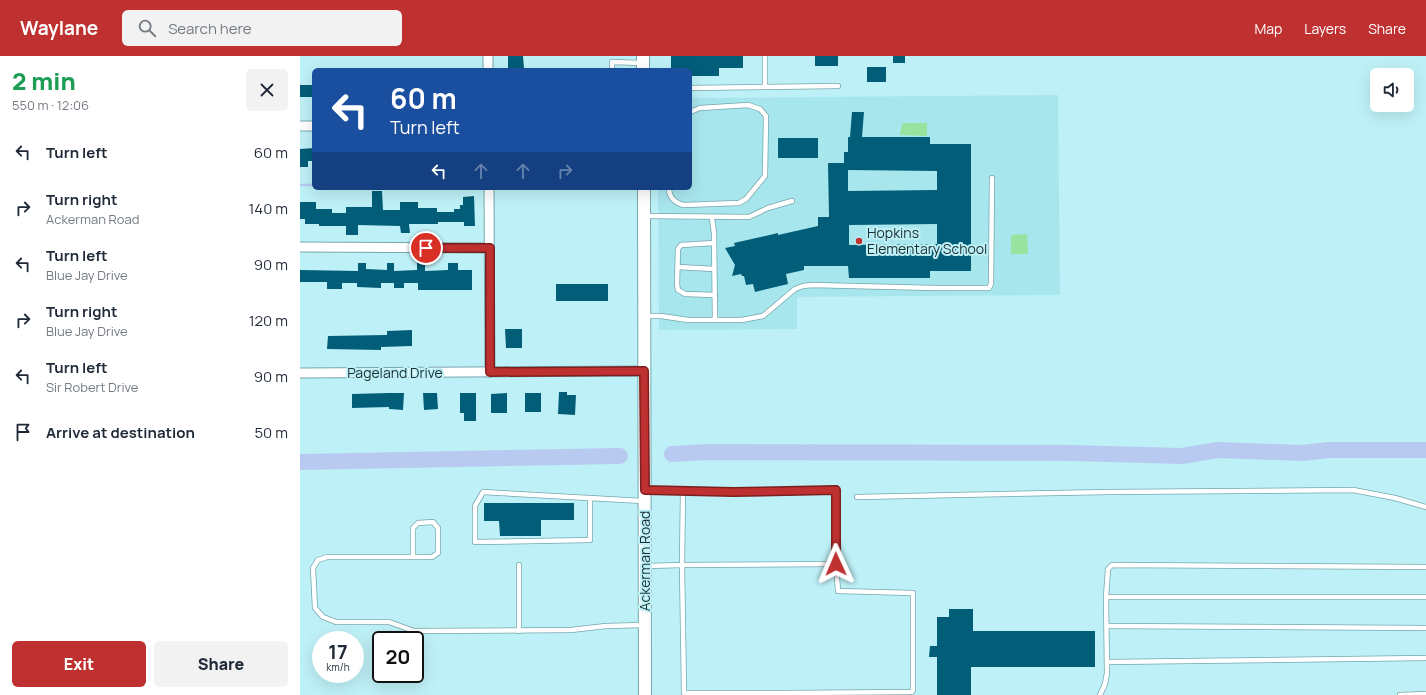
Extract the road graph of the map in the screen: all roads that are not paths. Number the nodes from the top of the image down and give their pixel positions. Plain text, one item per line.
1 (488, 56) edge
2 (765, 56) edge
3 (643, 63) edge
4 (612, 66) dead end
5 (488, 68) edge
6 (838, 86) dead end
7 (765, 87) junction
8 (692, 88) edge
9 (692, 111) edge
10 (300, 126) edge
11 (312, 126) edge
12 (992, 178) dead end
13 (489, 190) edge
14 (644, 190) edge
15 (669, 190) edge
16 (792, 201) dead end
17 (644, 216) junction
18 (712, 218) junction
19 (714, 243) junction
20 (300, 247) edge
21 (490, 248) junction
22 (678, 267) junction
23 (714, 269) junction
24 (714, 295) junction
25 (644, 316) junction
26 (715, 319) junction
27 (644, 371) junction
28 (490, 372) junction
29 (300, 373) edge
30 (683, 491) junction
31 (645, 496) junction
32 (857, 497) dead end
33 (590, 498) junction
34 (1426, 507) edge
35 (413, 556) junction
36 (836, 564) junction
37 (519, 565) dead end
38 (682, 565) junction
39 (645, 566) junction
40 (1426, 567) edge
41 (1106, 597) junction
42 (1426, 597) edge
43 (645, 625) junction
44 (1107, 626) junction
45 (1426, 628) edge
46 (519, 631) junction
47 (1426, 658) edge
48 (1108, 662) junction
49 (786, 694) edge
50 (1426, 694) edge
51 (645, 695) edge
52 (1100, 695) edge
53 (1400, 695) edge

1 - 5 street
2 - 7 lane
3 - 4 lane
6 - 7 lane
7 - 8 lane
9 - 15 lane
10 - 11 street
12 - 26 lane
13 - 21 street
14 - 17 street, Ackerman Road
16 - 18 lane
17 - 18 lane
17 - 25 street, Ackerman Road
18 - 19 lane
19 - 22 lane
19 - 23 lane
20 - 21 street
21 - 28 street
22 - 23 lane
22 - 24 lane
23 - 24 lane
24 - 26 lane
25 - 26 lane
25 - 27 street, Ackerman Road
27 - 28 street, Pageland Drive
27 - 31 street, Ackerman Road
28 - 29 street, Pageland Drive
30 - 31 lane
30 - 36 lane
30 - 38 lane
31 - 33 lane
31 - 39 street, Ackerman Road
32 - 34 lane
33 - 33 lane
35 - 35 lane
35 - 46 lane
36 - 38 lane
36 - 49 lane
37 - 46 lane
38 - 39 lane
38 - 49 lane
39 - 43 street, Ackerman Road
40 - 41 lane
41 - 42 lane
41 - 44 lane
43 - 46 lane
43 - 51 street, Ackerman Road
44 - 45 lane
44 - 48 lane
47 - 48 lane
48 - 52 lane
50 - 53 lane

